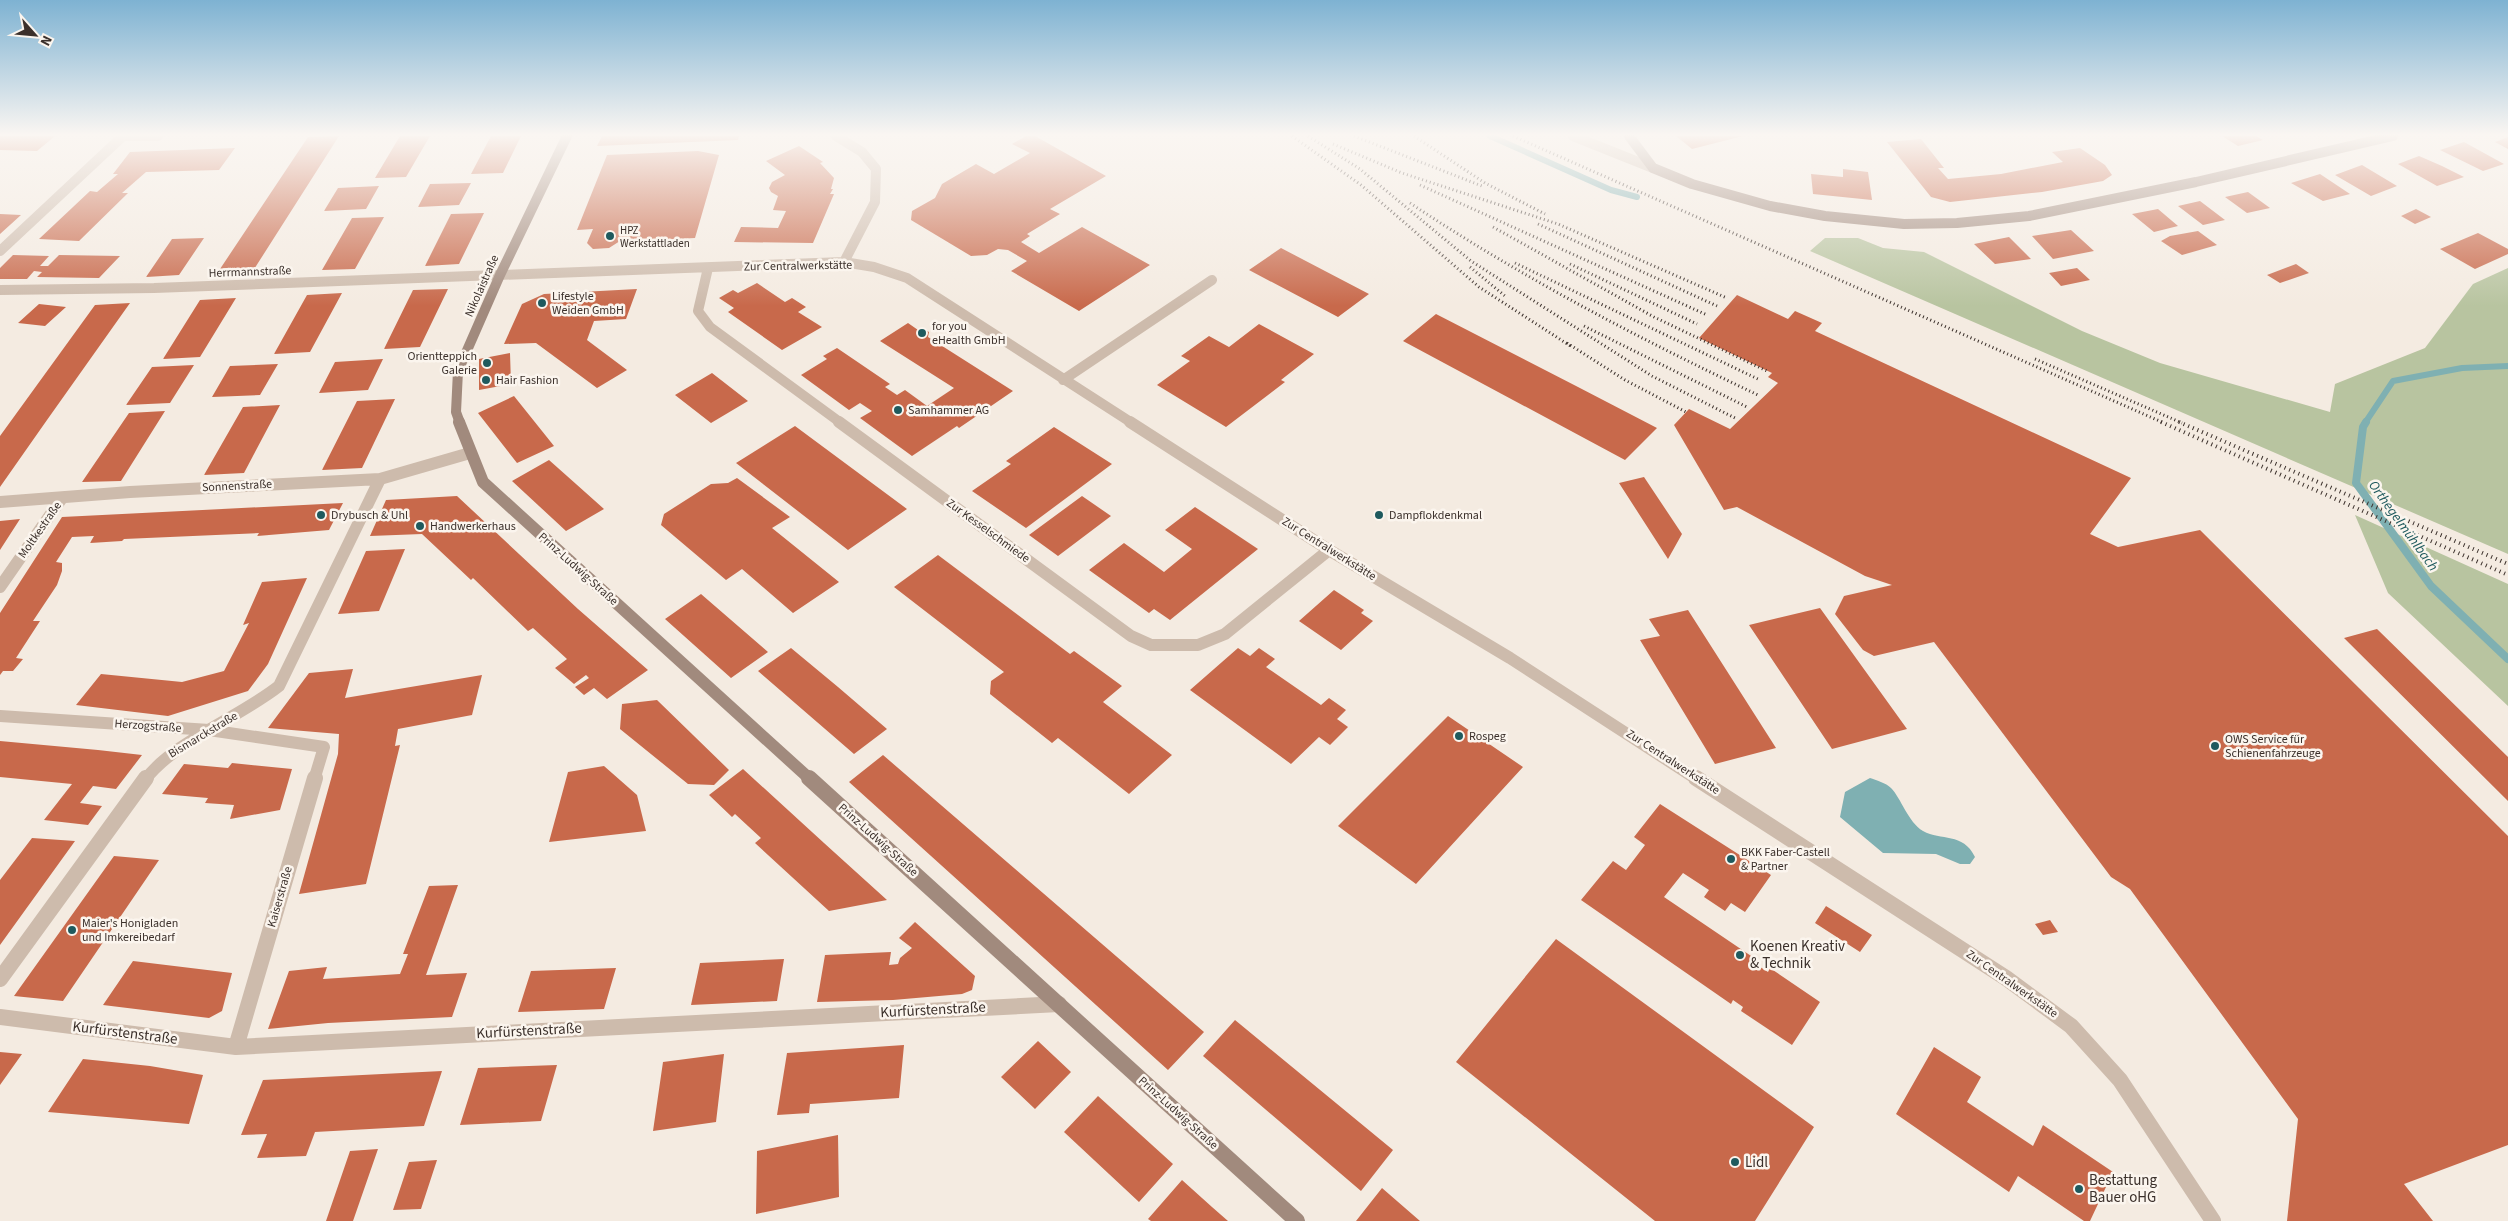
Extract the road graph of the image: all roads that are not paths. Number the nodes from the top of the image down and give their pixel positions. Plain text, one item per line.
1 (62, 193) edge
2 (540, 193) edge
3 (875, 193) edge
4 (1722, 193) edge
5 (2146, 193) edge
6 (0, 251) edge
7 (844, 262) junction
8 (708, 268) junction
9 (500, 275) junction
10 (1212, 280) dead end
11 (0, 290) edge
12 (1063, 380) junction
13 (470, 453) junction
14 (380, 479) junction
15 (62, 498) junction
16 (0, 502) edge
17 (1329, 550) junction
18 (0, 587) edge
19 (0, 716) edge
20 (209, 730) junction
21 (324, 747) joint
22 (0, 979) edge
23 (1059, 1004) junction
24 (0, 1017) edge
25 (236, 1046) junction
26 (1297, 1221) edge
27 (2213, 1221) edge

1 - 6 street
2 - 9 main road, Nikolaistraße
3 - 7 street
4 - 5 main road
7 - 8 street, Zur Centralwerkstätte
7 - 12 street, Zur Centralwerkstätte
8 - 9 street, Zur Centralwerkstätte
8 - 17 street, Zur Kesselschmiede
9 - 11 street, Herrmannstraße
9 - 13 main road, Nikolaistraße
10 - 12 street
12 - 17 street, Zur Centralwerkstätte
13 - 14 street, Sonnenstraße
13 - 23 main road, Prinz-Ludwig-Straße
14 - 15 street, Sonnenstraße
14 - 20 street, Bismarckstraße
15 - 16 street, Sonnenstraße
15 - 18 street, Moltkestraße
17 - 27 street, Zur Centralwerkstätte
19 - 20 street, Herzogstraße
20 - 21 street, Herzogstraße
20 - 22 street, Bismarckstraße
21 - 25 street, Kaiserstraße
23 - 25 street, Kurfürstenstraße
23 - 26 main road, Prinz-Ludwig-Straße
24 - 25 street, Kurfürstenstraße

